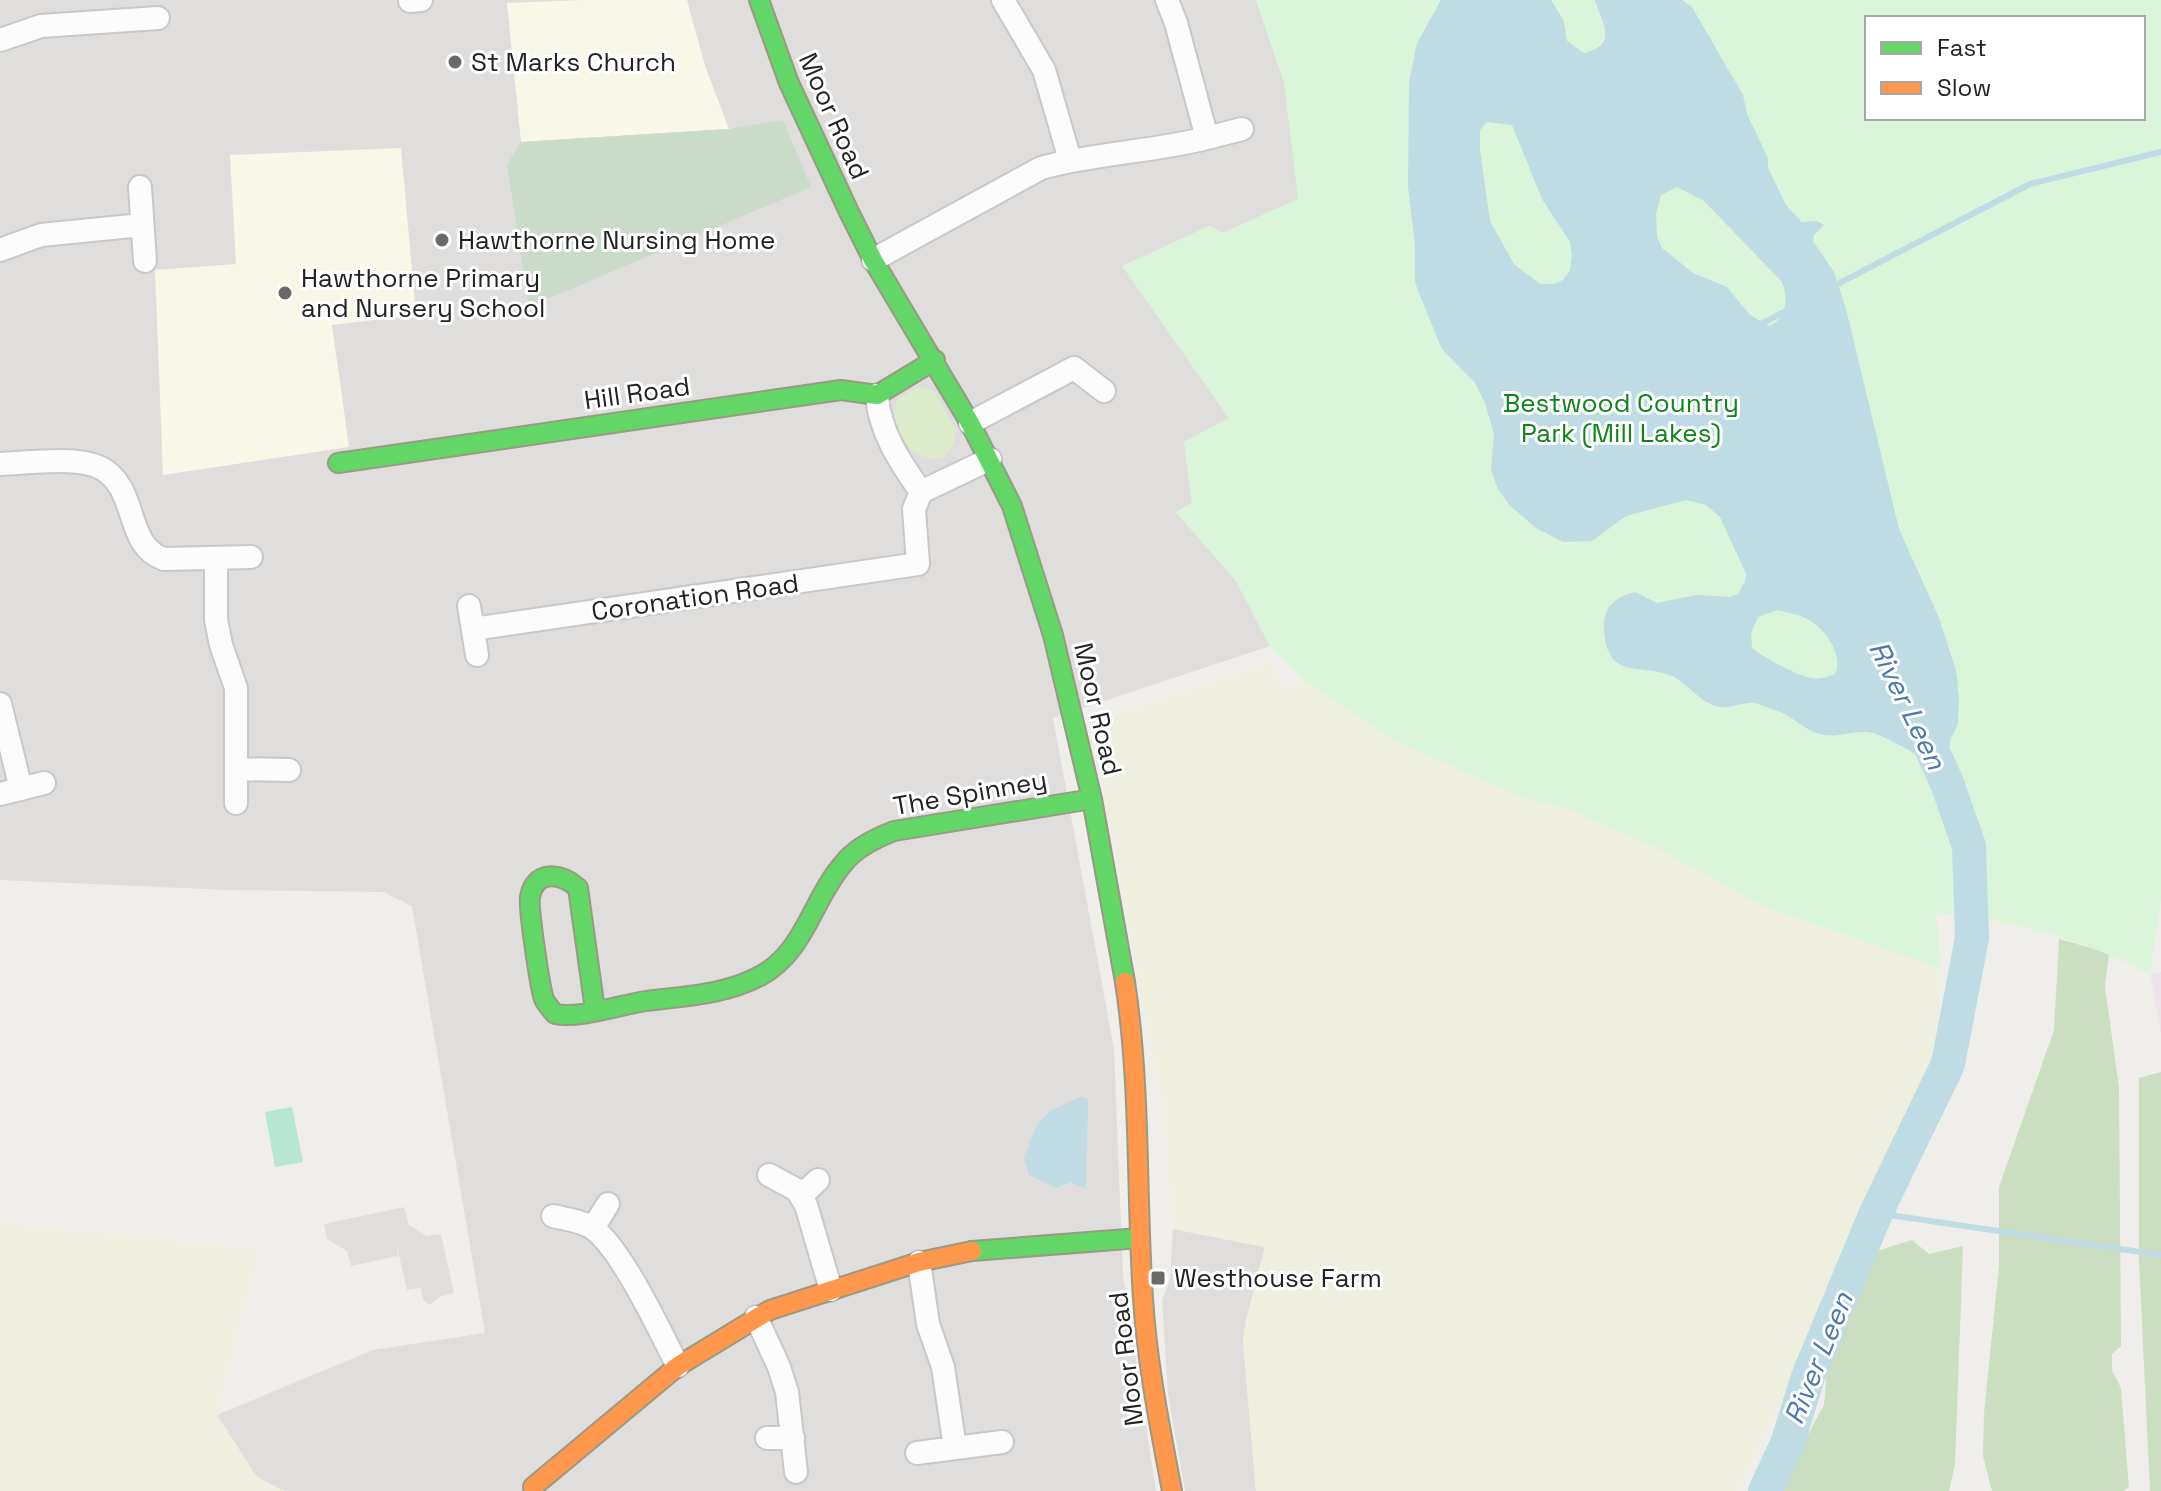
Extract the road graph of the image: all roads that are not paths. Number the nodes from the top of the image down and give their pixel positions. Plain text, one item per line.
1 (421, 0) edge
2 (759, 0) edge
3 (1003, 0) edge
4 (410, 1) edge
5 (1172, 1) edge
6 (158, 18) dead end
7 (119, 21) junction
8 (0, 40) edge
9 (121, 44) dead end
10 (1242, 129) dead end
11 (1207, 138) junction
12 (1070, 160) junction
13 (140, 187) dead end
14 (142, 225) junction
15 (0, 250) edge
16 (873, 260) junction
17 (145, 261) dead end
18 (935, 360) junction
19 (1104, 391) dead end
20 (877, 395) junction
21 (970, 423) junction
22 (990, 459) junction
23 (338, 463) dead end
24 (0, 464) edge
25 (921, 492) junction
26 (251, 557) dead end
27 (216, 558) junction
28 (469, 606) dead end
29 (473, 629) junction
30 (477, 655) dead end
31 (0, 704) edge
32 (236, 769) junction
33 (289, 770) dead end
34 (44, 783) dead end
35 (11, 791) edge
36 (1092, 799) junction
37 (236, 803) dead end
38 (595, 1010) junction
39 (769, 1175) dead end
40 (818, 1180) dead end
41 (801, 1196) junction
42 (608, 1204) dead end
43 (553, 1216) dead end
44 (593, 1228) junction
45 (1140, 1238) junction
46 (919, 1262) junction
47 (831, 1290) junction
48 (756, 1317) junction
49 (678, 1366) junction
50 (767, 1438) dead end
51 (793, 1438) junction
52 (1002, 1442) dead end
53 (955, 1448) junction
54 (917, 1453) dead end
55 (796, 1472) dead end
56 (533, 1487) dead end
57 (1172, 1491) edge

1 - 4 street
2 - 16 street, Moor Road
3 - 12 street
5 - 11 street
6 - 7 street
7 - 8 street
7 - 9 street
10 - 11 street
11 - 12 street
12 - 16 street
13 - 14 street
14 - 15 street
14 - 17 street
16 - 18 street, Moor Road
18 - 20 street
18 - 21 street, Moor Road
19 - 21 street
20 - 23 street, Hill Road
20 - 25 street
21 - 22 street, Moor Road
22 - 25 street
22 - 36 street, Moor Road
24 - 27 street
25 - 29 street, Coronation Road
26 - 27 street
27 - 32 street
28 - 29 street
29 - 30 street
31 - 35 street
32 - 33 street
32 - 37 street
34 - 35 street
36 - 38 street, The Spinney
36 - 45 street, Moor Road
38 - 38 street, The Spinney
39 - 41 street
40 - 41 street
41 - 47 street
42 - 44 street
43 - 44 street
44 - 49 street
45 - 46 street
45 - 57 street, Moor Road
46 - 47 street
46 - 53 street
47 - 48 street
48 - 49 street
48 - 51 street
49 - 56 street
50 - 51 street
51 - 55 street
52 - 53 street
53 - 54 street

